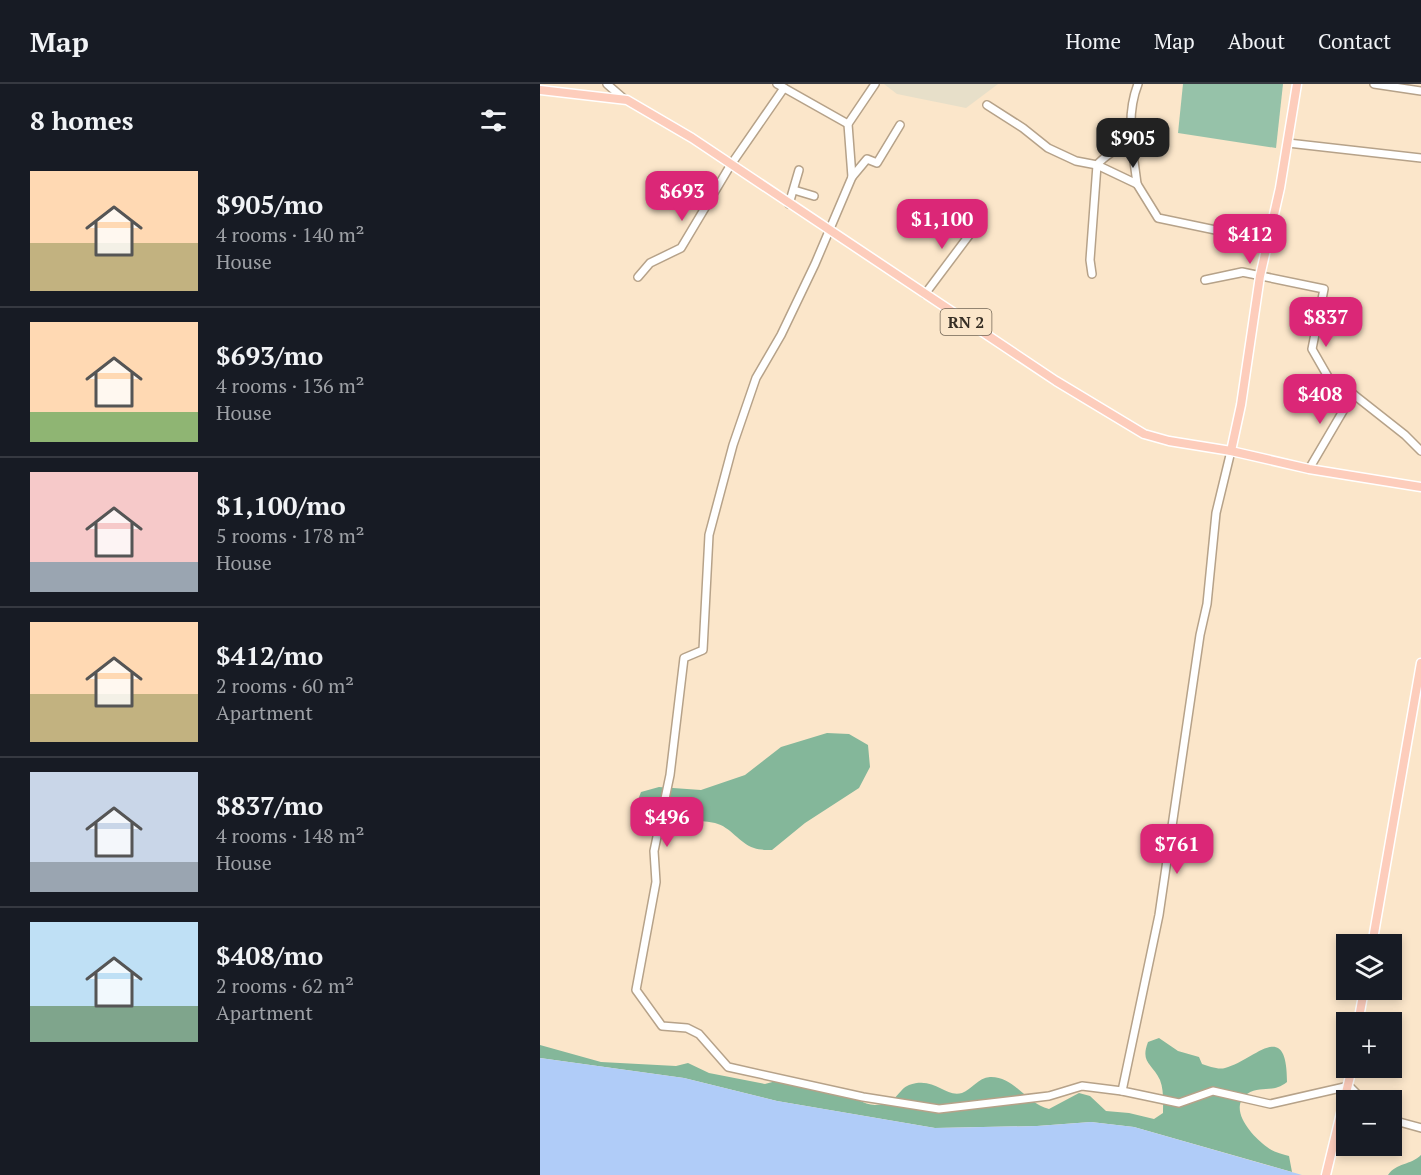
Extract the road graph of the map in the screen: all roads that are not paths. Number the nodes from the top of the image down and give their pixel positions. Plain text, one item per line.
1 (607, 84) edge
2 (875, 84) edge
3 (1138, 84) edge
4 (1297, 84) edge
5 (1374, 84) edge
6 (781, 86) edge
7 (540, 90) edge
8 (1421, 91) edge
9 (623, 98) junction
10 (987, 105) dead end
11 (848, 124) junction
12 (900, 124) dead end
13 (1131, 135) junction
14 (1288, 143) junction
15 (1421, 158) edge
16 (1097, 165) junction
17 (730, 166) junction
18 (799, 170) dead end
19 (852, 177) junction
20 (1137, 184) junction
21 (794, 190) junction
22 (814, 196) dead end
23 (789, 204) junction
24 (980, 222) dead end
25 (831, 230) junction
26 (1268, 241) junction
27 (1240, 273) dead end
28 (1092, 274) dead end
29 (1260, 276) junction
30 (639, 277) dead end
31 (925, 294) junction
32 (1353, 394) junction
33 (1230, 451) junction
34 (1421, 451) edge
35 (1309, 469) junction
36 (1421, 487) edge
37 (1421, 663) edge
38 (1374, 934) edge
39 (1350, 1078) edge
40 (1349, 1086) junction
41 (1353, 1090) edge
42 (1122, 1091) junction
43 (1402, 1123) edge
44 (1421, 1128) edge
45 (1326, 1175) edge

1 - 9 street
2 - 11 street
3 - 13 street
4 - 14 main road
5 - 8 street
6 - 11 street
6 - 17 street
7 - 9 main road, RN 2
9 - 17 main road, RN 2
10 - 16 street
11 - 19 street
12 - 19 street
13 - 16 street
13 - 20 street
14 - 15 street
14 - 26 main road
16 - 20 street
16 - 28 street
17 - 23 main road, RN 2
17 - 30 street
18 - 21 street
19 - 25 street
20 - 26 street
21 - 22 street
21 - 23 street
23 - 25 main road, RN 2
24 - 31 street
25 - 31 main road, RN 2
25 - 42 street
26 - 29 main road
27 - 29 street
29 - 32 street
29 - 33 main road
31 - 33 main road, RN 2
32 - 34 street
32 - 35 street
33 - 35 main road, RN 2
33 - 42 street
35 - 36 main road, RN 2
37 - 38 main road
39 - 40 main road
40 - 41 street
40 - 42 street
40 - 45 main road
43 - 44 street

